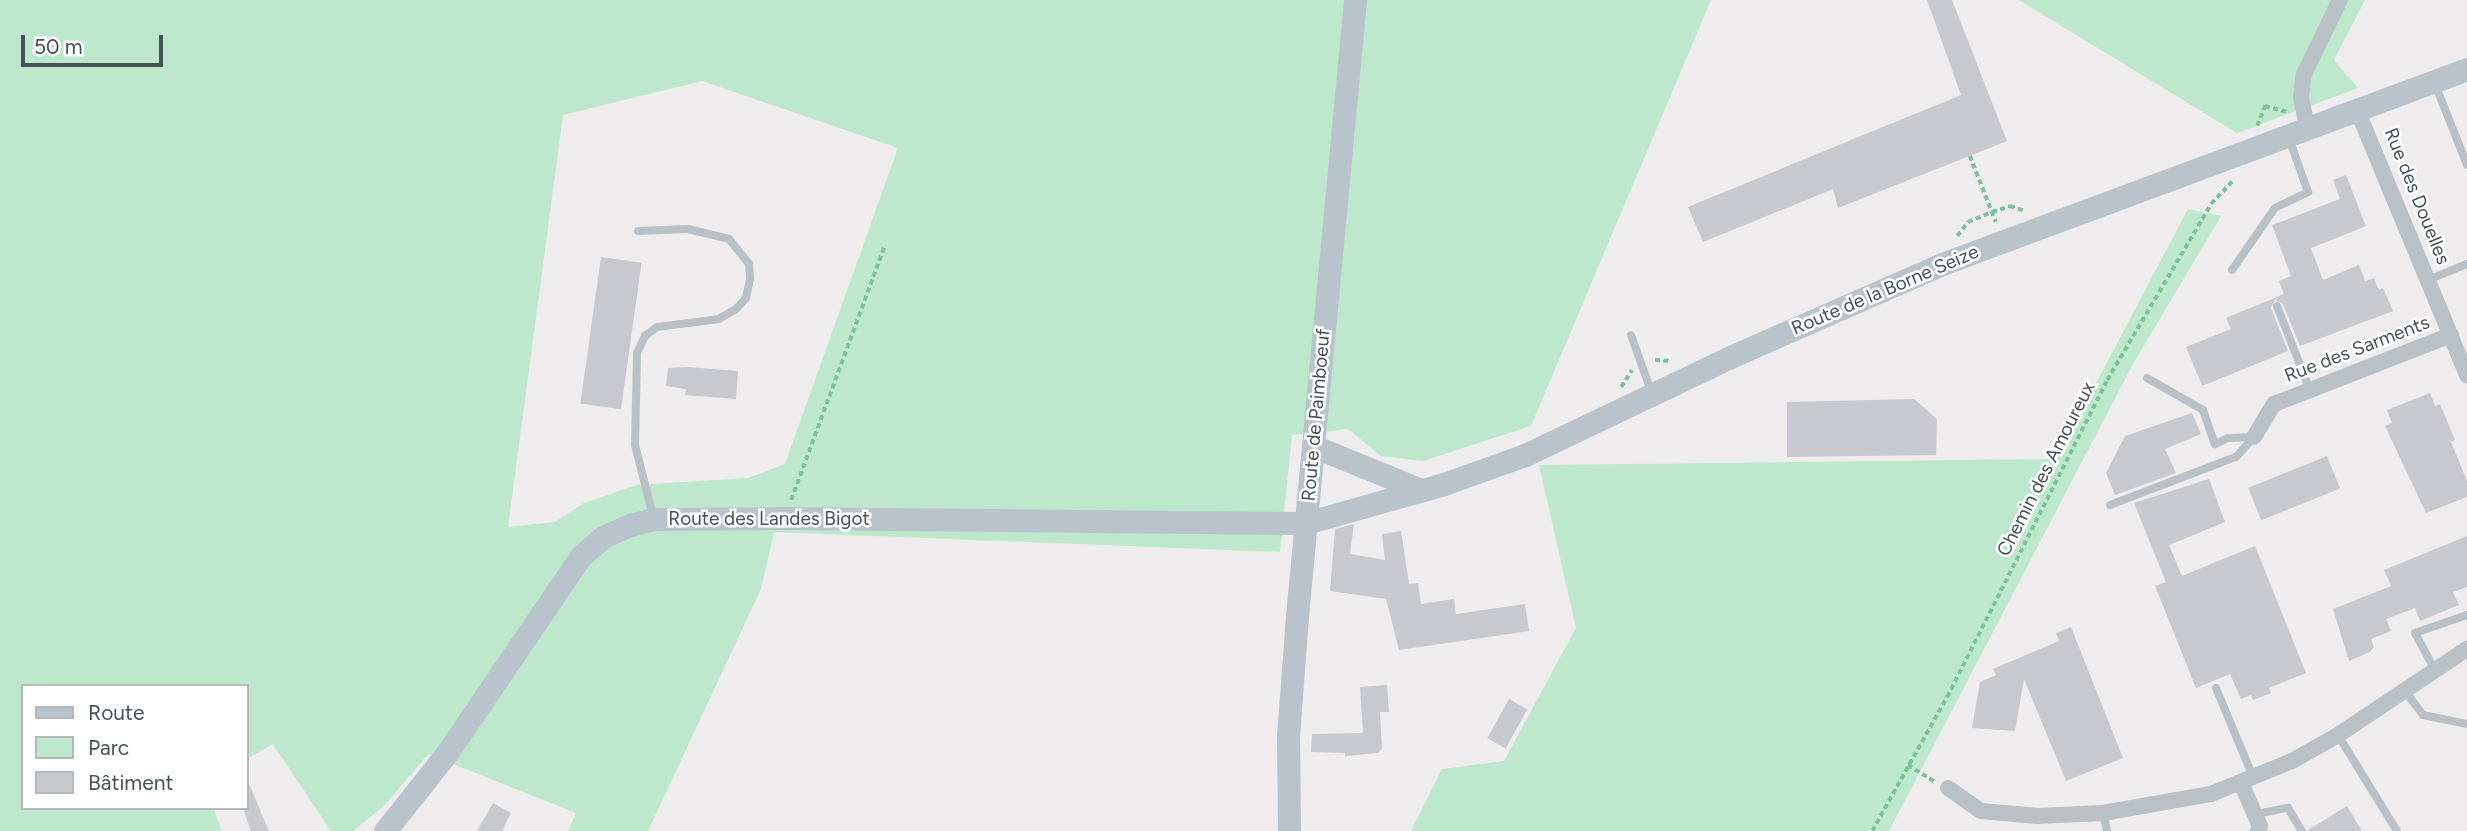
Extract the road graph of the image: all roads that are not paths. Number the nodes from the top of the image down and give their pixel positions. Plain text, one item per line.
1 (1355, 0) edge
2 (2340, 0) edge
3 (2467, 69) edge
4 (2434, 82) junction
5 (2358, 112) junction
6 (2298, 128) junction
7 (2467, 165) edge
8 (638, 231) dead end
9 (2467, 264) edge
10 (2232, 270) dead end
11 (2428, 280) junction
12 (2277, 306) dead end
13 (1631, 335) dead end
14 (2451, 335) junction
15 (2467, 374) edge
16 (2147, 378) dead end
17 (2310, 390) junction
18 (1652, 394) junction
19 (2254, 438) junction
20 (1313, 446) junction
21 (1421, 490) junction
22 (2110, 505) dead end
23 (654, 519) junction
24 (1306, 523) junction
25 (2467, 615) edge
26 (2467, 649) edge
27 (2435, 670) junction
28 (2216, 688) dead end
29 (2405, 691) junction
30 (2467, 724) edge
31 (2338, 735) junction
32 (2247, 780) junction
33 (1948, 788) road end
34 (2103, 813) junction
35 (2257, 823) edge
36 (385, 831) edge
37 (1289, 831) edge
38 (2107, 831) edge
39 (2302, 831) edge
40 (2397, 831) edge

1 - 20 street, Route de Paimboeuf
2 - 6 street
3 - 4 street, Route de la Borne Seize
4 - 5 street, Route de la Borne Seize
4 - 7 lane
5 - 6 street, Route de la Borne Seize
5 - 11 street, Rue des Douelles
6 - 10 lane
6 - 18 street, Route de la Borne Seize
8 - 23 lane
9 - 11 lane
11 - 14 street, Rue des Douelles
12 - 17 lane
13 - 18 lane
14 - 15 street, Rue des Douelles
14 - 17 street, Rue des Sarments
16 - 19 lane
17 - 19 street, Rue des Sarments
18 - 21 street, Route de la Borne Seize
19 - 22 lane
20 - 21 street
20 - 24 street, Route de Paimboeuf
21 - 24 street, Route des Landes Bigot
23 - 24 street, Route des Landes Bigot
23 - 36 street, Route des Landes Bigot
24 - 37 street, Route de Paimboeuf
25 - 27 lane
26 - 27 street
27 - 29 street
28 - 32 lane
29 - 30 lane
29 - 31 street
31 - 32 street
31 - 40 lane
32 - 34 street
32 - 35 street
33 - 34 street
34 - 38 lane
35 - 39 lane

